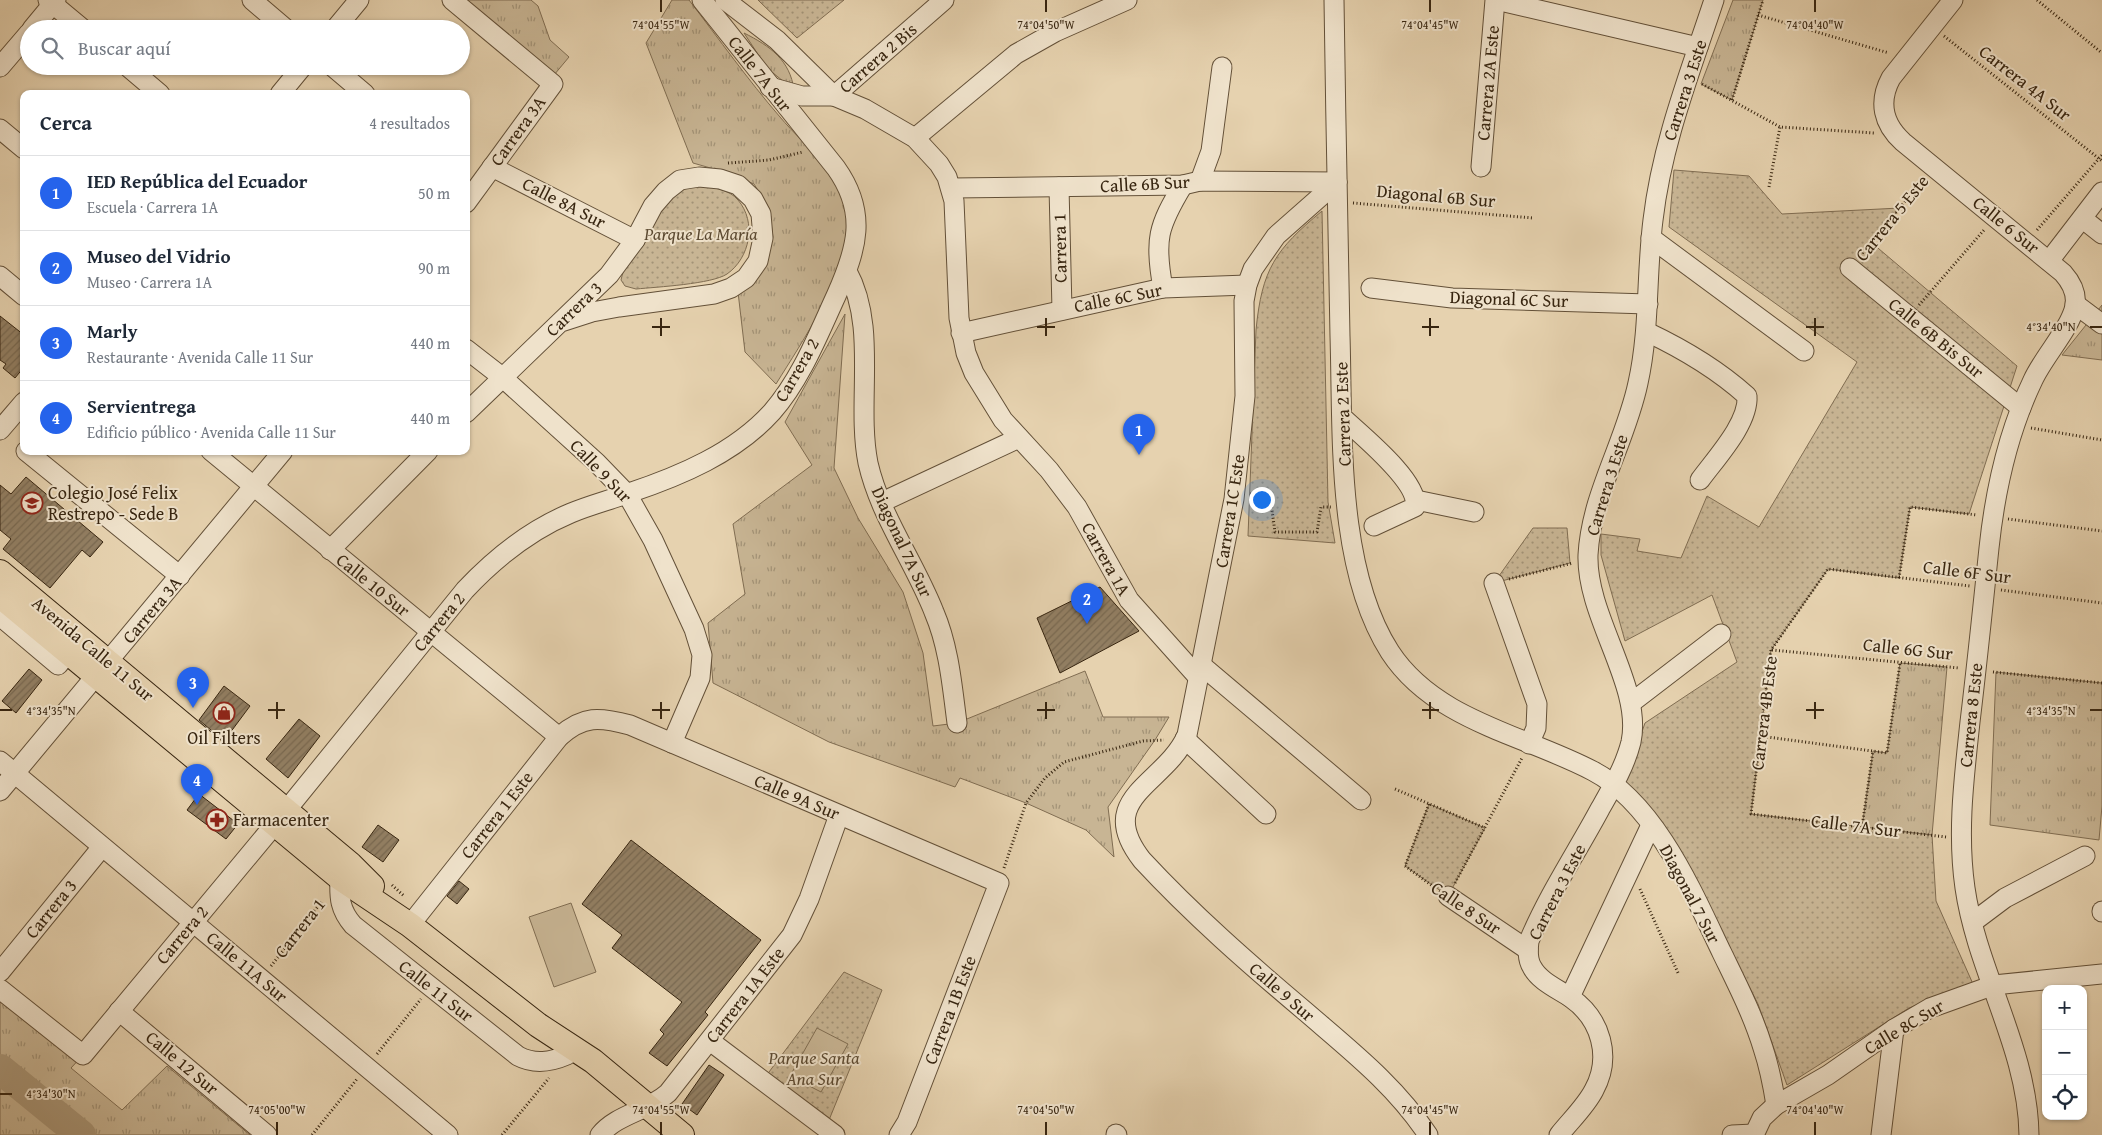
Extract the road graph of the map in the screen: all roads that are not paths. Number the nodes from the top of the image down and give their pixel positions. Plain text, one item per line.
1 (252, 0) edge
2 (359, 0) edge
3 (452, 0) edge
4 (702, 0) edge
5 (944, 0) edge
6 (1127, 0) edge
7 (1334, 0) edge
8 (1496, 0) edge
9 (1714, 0) edge
10 (1953, 0) edge
11 (52, 1) edge
12 (729, 1) edge
13 (38, 20) edge
14 (72, 20) edge
15 (275, 20) edge
16 (342, 20) edge
17 (718, 21) junction
18 (20, 43) edge
19 (1698, 47) junction
20 (796, 59) junction
21 (0, 67) edge
22 (1222, 67) dead end
23 (138, 75) edge
24 (296, 75) edge
25 (343, 75) edge
26 (770, 87) junction
27 (155, 90) edge
28 (283, 90) edge
29 (360, 90) edge
30 (802, 96) junction
31 (834, 96) junction
32 (0, 130) edge
33 (915, 138) junction
34 (20, 146) edge
35 (818, 148) junction
36 (492, 167) junction
37 (1480, 167) dead end
38 (472, 182) edge
39 (1337, 182) junction
40 (1191, 183) junction
41 (1059, 186) junction
42 (952, 188) junction
43 (2102, 192) edge
44 (2082, 219) junction
45 (2102, 234) edge
46 (1651, 238) junction
47 (635, 240) junction
48 (2049, 261) junction
49 (1850, 268) road end
50 (847, 272) junction
51 (0, 276) edge
52 (1246, 285) junction
53 (1163, 288) junction
54 (1371, 288) dead end
55 (20, 293) edge
56 (1648, 304) junction
57 (2075, 304) junction
58 (1062, 310) junction
59 (561, 322) junction
60 (2102, 324) edge
61 (1647, 332) junction
62 (961, 333) junction
63 (1804, 351) dead end
64 (470, 352) edge
65 (502, 378) junction
66 (20, 407) edge
67 (470, 409) edge
68 (2018, 417) junction
69 (1343, 418) junction
70 (0, 430) edge
71 (1019, 438) junction
72 (20, 446) edge
73 (31, 455) edge
74 (215, 455) edge
75 (280, 455) edge
76 (424, 455) edge
77 (1700, 480) dead end
78 (254, 488) junction
79 (627, 494) junction
80 (1416, 500) junction
81 (882, 502) junction
82 (1474, 512) dead end
83 (1374, 526) dead end
84 (330, 550) junction
85 (0, 572) edge
86 (180, 576) junction
87 (1494, 583) road end
88 (0, 596) edge
89 (0, 616) edge
90 (431, 632) junction
91 (1722, 634) dead end
92 (68, 653) junction
93 (102, 669) junction
94 (1199, 670) junction
95 (1631, 703) junction
96 (593, 719) joint
97 (957, 723) dead end
98 (559, 737) junction
99 (1185, 739) junction
100 (672, 743) junction
101 (1529, 744) junction
102 (0, 761) edge
103 (14, 774) junction
104 (1614, 785) junction
105 (0, 791) edge
106 (1362, 800) dead end
107 (1266, 814) dead end
108 (839, 815) junction
109 (281, 817) junction
110 (1650, 825) junction
111 (102, 847) junction
112 (1134, 849) joint
113 (2085, 856) dead end
114 (340, 878) junction
115 (999, 883) joint
116 (1448, 896) road end
117 (193, 922) junction
118 (1973, 922) junction
119 (410, 925) junction
120 (1528, 950) junction
121 (0, 972) edge
122 (2102, 974) edge
123 (1994, 985) junction
124 (0, 989) edge
125 (1570, 997) junction
126 (119, 1011) junction
127 (538, 1025) junction
128 (1894, 1029) junction
129 (710, 1041) junction
130 (567, 1055) junction
131 (1776, 1105) junction
132 (641, 1110) junction
133 (1754, 1134) edge
134 (267, 1135) edge
135 (448, 1135) edge
136 (600, 1135) edge
137 (661, 1135) edge
138 (682, 1135) edge
139 (835, 1135) edge
140 (899, 1135) edge
141 (1428, 1135) edge
142 (1559, 1135) edge
143 (1732, 1135) edge
144 (1881, 1135) edge
145 (2029, 1135) edge

1 - 15 street
2 - 16 street
3 - 36 street, Carrera 3A
4 - 17 street, Calle 7A Sur
5 - 31 street, Carrera 2 Bis
6 - 33 street
7 - 39 street, Carrera 2 Este
8 - 19 street
8 - 37 street, Carrera 2A Este
9 - 19 street, Carrera 3 Este
10 - 48 street, Calle 6 Sur
11 - 13 street
11 - 14 street
12 - 17 street
12 - 20 street, Calle 7A Sur
17 - 26 street, Calle 7A Sur
18 - 21 street
19 - 46 street, Carrera 3 Este
20 - 30 street, Calle 7A Sur
20 - 31 street
22 - 40 street
23 - 27 street
24 - 28 street
25 - 29 street
26 - 30 street
26 - 35 street, Calle 7A Sur
30 - 31 street
30 - 35 street, Calle 7A Sur
31 - 33 street
32 - 34 street
33 - 42 street
35 - 50 street, Calle 7A Sur
36 - 38 street, Carrera 3A
36 - 47 street, Calle 8A Sur
39 - 40 street, Calle 6B Sur
39 - 52 street, Carrera 1C Este
39 - 69 street, Carrera 2 Este
40 - 41 street, Calle 6B Sur
40 - 53 street
41 - 42 street, Calle 6B Sur
41 - 58 street, Carrera 1
42 - 62 street, Carrera 1A
43 - 44 street
44 - 45 street
44 - 48 street
46 - 56 street, Carrera 3 Este
46 - 63 street
47 - 59 street, Carrera 3
47 - 59 street, Carrera 3
48 - 57 street, Calle 6 Sur
49 - 68 street, Calle 6B Bis Sur
50 - 79 street, Carrera 2
50 - 81 street, Diagonal 7A Sur
51 - 55 street
52 - 53 street, Calle 6C Sur
52 - 94 street, Carrera 1C Este
53 - 58 street, Calle 6C Sur
54 - 56 street, Diagonal 6C Sur
56 - 61 street, Carrera 3 Este
57 - 60 street
57 - 68 street, Carrera 8 Este
58 - 62 street, Calle 6C Sur
59 - 65 street, Carrera 3
61 - 77 street
61 - 95 street, Carrera 3 Este
62 - 71 street, Carrera 1A
64 - 65 street, Calle 9 Sur
65 - 67 street, Carrera 3
65 - 79 street, Calle 9 Sur
66 - 70 street
68 - 118 street, Carrera 8 Este
69 - 80 street
69 - 101 street, Carrera 2 Este
70 - 72 street
71 - 81 street
71 - 94 street, Carrera 1A
73 - 86 street
74 - 78 street, Calle 10 Sur
75 - 78 street, Carrera 3A
76 - 84 street
78 - 84 street, Calle 10 Sur
78 - 86 street, Carrera 3A
79 - 90 street, Carrera 2
79 - 100 street, Calle 9 Sur
80 - 82 street
80 - 83 street
81 - 97 street, Diagonal 7A Sur
84 - 90 street, Calle 10 Sur
85 - 93 main road, Avenida Calle 11 Sur
86 - 93 street, Carrera 3A
87 - 101 street
88 - 92 main road, Avenida Calle 11 Sur
89 - 92 street
90 - 98 street, Calle 10 Sur
90 - 109 street, Carrera 2
91 - 95 street
92 - 93 main road, Avenida Calle 11 Sur
93 - 103 street, Carrera 3A
93 - 109 main road, Avenida Calle 11 Sur
94 - 99 street, Carrera 1C Este
94 - 106 street, Carrera 1A
95 - 104 street, Carrera 3 Este
96 - 98 street, Carrera 1 Este
96 - 100 street, Calle 9A Sur
98 - 119 street, Carrera 1 Este
99 - 107 street
99 - 112 street, Carrera 1C Este
100 - 108 street, Calle 9A Sur
101 - 104 street, Diagonal 7 Sur
102 - 103 street, Calle 11A Sur
103 - 105 street, Carrera 3A
103 - 111 street, Calle 11A Sur
104 - 110 street, Diagonal 7 Sur
104 - 120 street, Carrera 3 Este
108 - 115 street, Calle 9A Sur
108 - 129 street, Carrera 1A Este
109 - 114 main road, Avenida Calle 11 Sur
109 - 117 street, Carrera 2
109 - 119 main road, Avenida Calle 11 Sur
110 - 125 street
110 - 131 street, Diagonal 7 Sur
111 - 117 street, Calle 11A Sur
111 - 121 street, Carrera 3
112 - 141 street, Calle 9 Sur
113 - 118 street
114 - 119 main road, Avenida Calle 11 Sur
114 - 130 street, Calle 11 Sur
115 - 140 street, Carrera 1B Este
116 - 120 street, Calle 8 Sur
117 - 126 street, Carrera 2
117 - 135 street, Calle 11A Sur
118 - 123 street, Carrera 8 Este
119 - 127 main road, Avenida Calle 11 Sur
120 - 125 street
122 - 123 street, Calle 8C Sur
123 - 128 street, Calle 8C Sur
123 - 145 street, Carrera 8 Este
124 - 126 street, Carrera 2
125 - 142 street
126 - 134 street, Calle 12 Sur
127 - 130 main road, Avenida Calle 11 Sur
127 - 132 main road, Avenida Calle 11 Sur
128 - 131 street, Calle 8C Sur
128 - 144 street
129 - 132 street, Carrera 1A Este
129 - 139 street
130 - 132 main road, Avenida Calle 11 Sur
131 - 133 street, Calle 8C Sur
132 - 136 street, Carrera 1A Este
132 - 137 main road, Avenida Calle 11 Sur
132 - 138 main road, Avenida Calle 11 Sur
133 - 143 street, Calle 8C Sur

